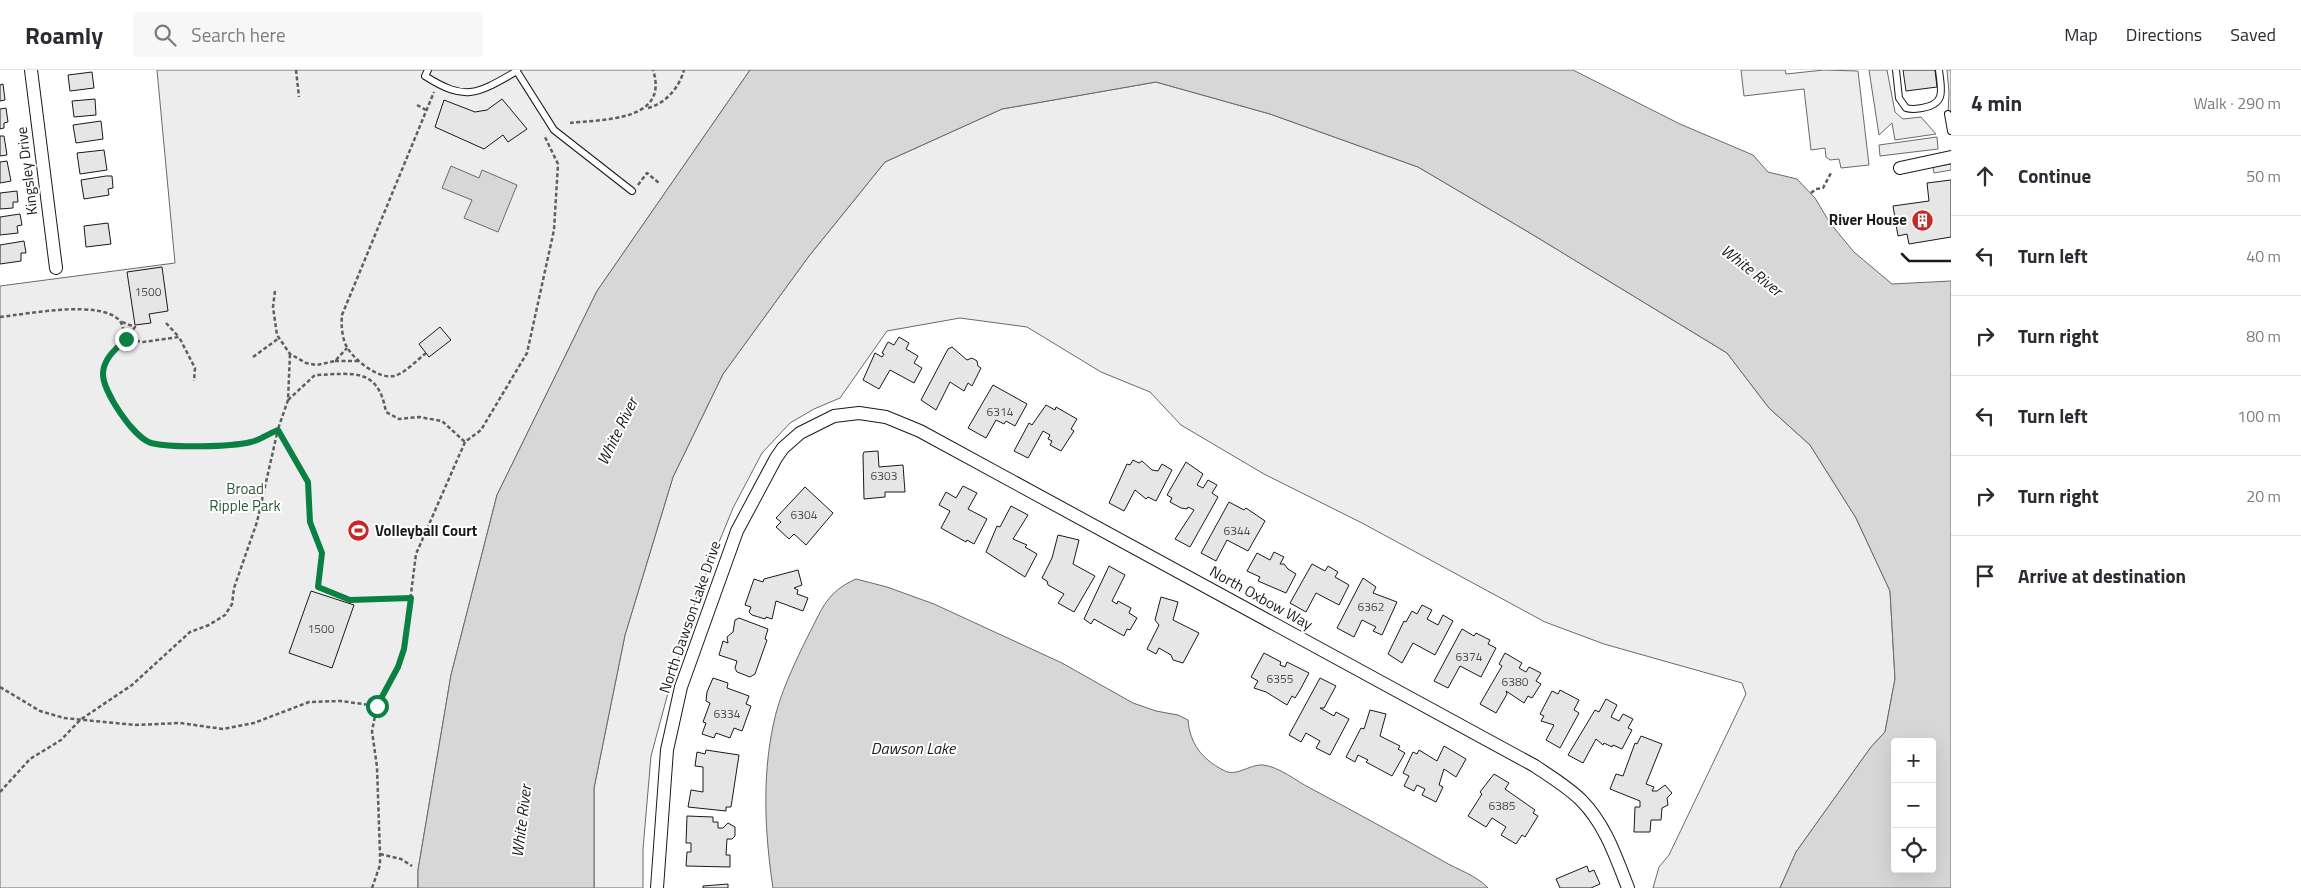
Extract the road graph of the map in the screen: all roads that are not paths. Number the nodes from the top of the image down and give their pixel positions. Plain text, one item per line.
1 (32, 70) edge
2 (428, 70) edge
3 (1896, 70) edge
4 (1939, 70) edge
5 (516, 71) edge
6 (1948, 114) dead end
7 (1951, 131) edge
8 (1951, 157) edge
9 (1900, 168) dead end
10 (632, 191) road end
11 (56, 268) dead end
12 (825, 419) joint
13 (657, 888) edge
14 (1628, 888) edge

1 - 11 street, Kingsley Drive
2 - 5 lane
3 - 4 lane
5 - 10 lane
6 - 7 lane
8 - 9 street
12 - 13 street, North Dawson Lake Drive
12 - 14 street, North Oxbow Way

